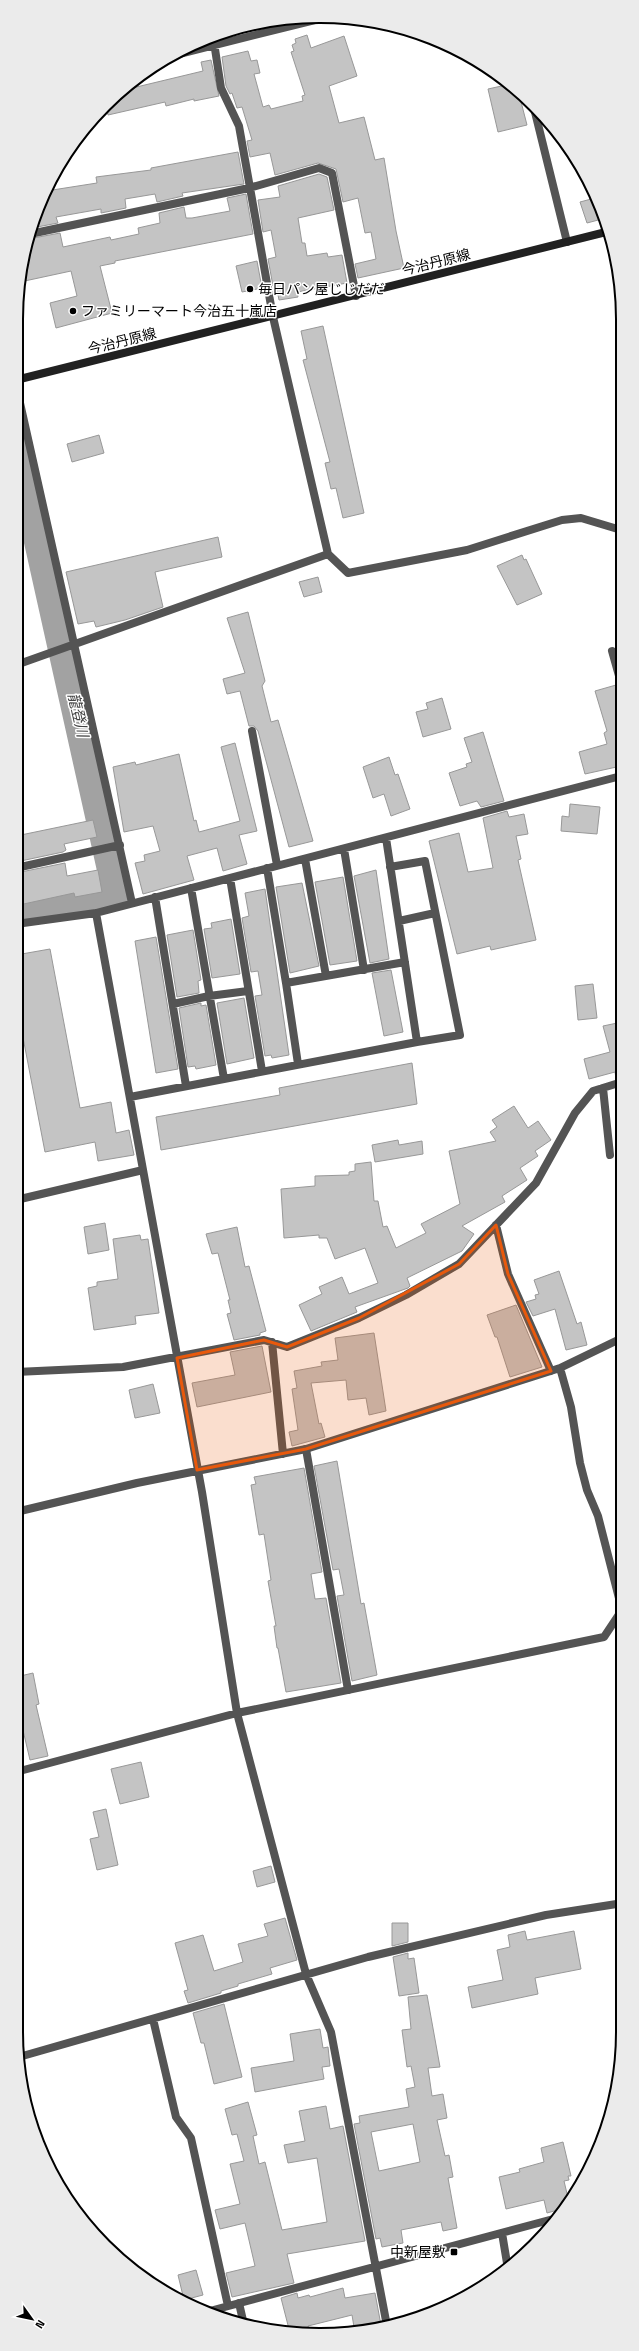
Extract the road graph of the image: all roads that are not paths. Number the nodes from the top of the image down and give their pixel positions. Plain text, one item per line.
1 (292, 25) edge
2 (218, 41) edge
3 (215, 42) edge
4 (536, 118) edge
5 (249, 188) junction
6 (36, 233) edge
7 (603, 233) edge
8 (567, 242) junction
9 (356, 296) junction
10 (273, 317) junction
11 (23, 378) edge
12 (23, 416) edge
13 (616, 528) edge
14 (328, 554) junction
15 (75, 643) junction
16 (612, 651) dead end
17 (23, 662) edge
18 (616, 665) edge
19 (252, 731) dead end
20 (616, 777) edge
21 (386, 838) junction
22 (120, 845) junction
23 (344, 849) junction
24 (305, 859) junction
25 (277, 865) junction
26 (23, 866) edge
27 (390, 867) junction
28 (267, 868) junction
29 (230, 878) junction
30 (191, 888) junction
31 (155, 897) junction
32 (132, 904) junction
33 (96, 913) junction
34 (435, 913) junction
35 (399, 921) junction
36 (23, 923) edge
37 (405, 962) junction
38 (364, 970) junction
39 (326, 976) junction
40 (286, 984) junction
41 (248, 991) junction
42 (209, 996) junction
43 (173, 1004) junction
44 (417, 1042) junction
45 (298, 1064) junction
46 (262, 1071) junction
47 (224, 1079) junction
48 (616, 1084) edge
49 (186, 1086) junction
50 (603, 1088) junction
51 (130, 1097) junction
52 (610, 1155) dead end
53 (142, 1170) junction
54 (23, 1198) edge
55 (496, 1225) junction
56 (616, 1341) edge
57 (272, 1342) junction
58 (177, 1358) junction
59 (560, 1368) junction
60 (551, 1371) junction
61 (23, 1372) edge
62 (306, 1449) junction
63 (283, 1454) junction
64 (197, 1470) junction
65 (23, 1510) edge
66 (616, 1586) edge
67 (616, 1619) edge
68 (348, 1690) junction
69 (237, 1713) junction
70 (23, 1770) edge
71 (616, 1904) edge
72 (306, 1974) junction
73 (153, 2019) junction
74 (24, 2055) edge
75 (548, 2221) edge
76 (502, 2233) junction
77 (507, 2261) edge
78 (375, 2266) junction
79 (239, 2303) junction
80 (228, 2306) junction
81 (217, 2309) edge
82 (242, 2318) edge
83 (386, 2320) edge

1 - 2 street
3 - 5 street
4 - 8 street
5 - 6 street
5 - 9 street
5 - 10 street
7 - 8 main road, 今治丹原線
8 - 9 main road, 今治丹原線
9 - 10 main road, 今治丹原線
10 - 11 main road, 今治丹原線
10 - 14 street
12 - 15 street
13 - 14 street
14 - 15 street
15 - 17 street
15 - 22 street
16 - 18 street
19 - 25 street
20 - 21 street
21 - 23 street
21 - 27 street
22 - 26 street
22 - 32 street
23 - 24 street
23 - 38 street
24 - 25 street
24 - 39 street
25 - 28 street
27 - 34 street
27 - 35 street
28 - 29 street
28 - 40 street
29 - 30 street
29 - 41 street
30 - 31 street
30 - 42 street
31 - 32 street
31 - 43 street
32 - 33 street
33 - 36 street
33 - 51 street
34 - 35 street
34 - 44 street
35 - 37 street
37 - 38 street
37 - 44 street
38 - 39 street
39 - 40 street
40 - 45 street
41 - 42 street
41 - 46 street
42 - 43 street
42 - 47 street
43 - 49 street
44 - 45 street
45 - 46 street
46 - 47 street
47 - 49 street
48 - 50 street
49 - 51 street
50 - 52 street
50 - 55 street
51 - 53 street
53 - 54 street
53 - 58 street
55 - 57 street
55 - 60 street
56 - 59 street
57 - 58 street
57 - 63 street
58 - 61 street
58 - 64 street
59 - 60 street
59 - 66 street
60 - 62 street
62 - 63 street
62 - 68 street
63 - 64 street
64 - 65 street
64 - 69 street
67 - 68 street
68 - 69 street
69 - 70 street
69 - 72 street
71 - 72 street
72 - 73 street
72 - 78 street
73 - 74 street
73 - 80 street
75 - 76 street
76 - 77 street
76 - 78 street
78 - 79 street
78 - 83 street
79 - 80 street
79 - 82 street
80 - 81 street

